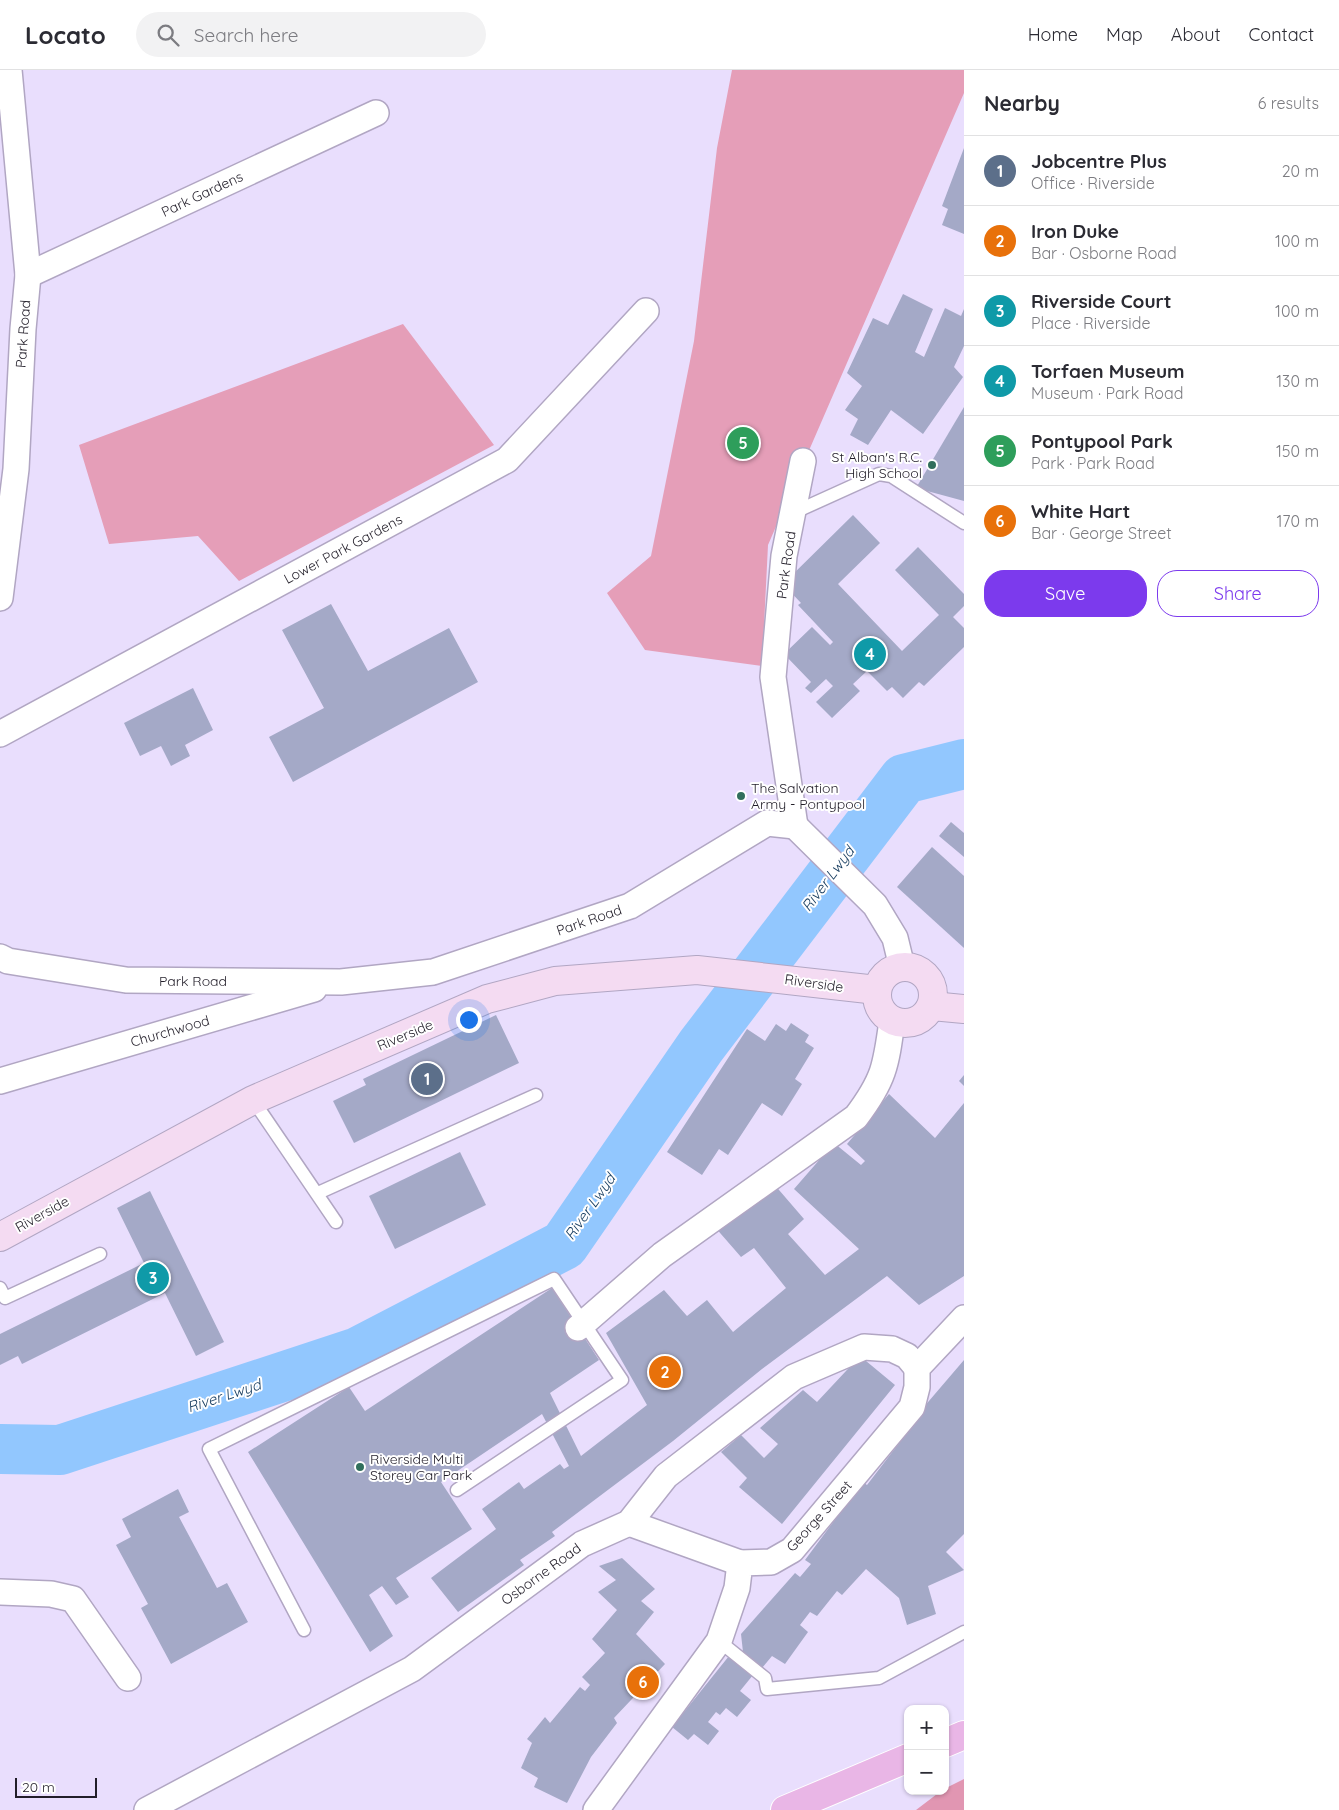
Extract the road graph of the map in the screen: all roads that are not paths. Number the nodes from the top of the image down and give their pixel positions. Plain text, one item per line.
1 (9, 70) edge
2 (376, 112) dead end
3 (28, 275) junction
4 (646, 311) dead end
5 (10, 378) edge
6 (804, 462) dead end
7 (795, 512) junction
8 (964, 523) edge
9 (0, 598) edge
10 (0, 734) edge
11 (801, 832) junction
12 (0, 957) edge
13 (902, 967) junction
14 (341, 982) junction
15 (877, 990) junction
16 (932, 1006) junction
17 (964, 1009) edge
18 (892, 1021) junction
19 (0, 1081) edge
20 (536, 1095) dead end
21 (252, 1100) junction
22 (318, 1193) junction
23 (336, 1222) dead end
24 (0, 1237) edge
25 (100, 1254) dead end
26 (0, 1288) edge
27 (964, 1318) edge
28 (581, 1325) junction
29 (917, 1368) junction
30 (458, 1490) dead end
31 (629, 1523) junction
32 (740, 1563) junction
33 (0, 1592) edge
34 (304, 1630) dead end
35 (964, 1632) edge
36 (719, 1641) junction
37 (128, 1678) dead end
38 (964, 1735) edge
39 (949, 1741) edge
40 (904, 1760) edge
41 (147, 1810) edge
42 (596, 1810) edge
43 (785, 1810) edge

1 - 3 street, Park Road
2 - 3 street, Park Gardens
3 - 5 street, Park Road
4 - 10 street, Lower Park Gardens
5 - 9 street, Park Road
6 - 7 street, Park Road
7 - 8 lane
7 - 11 street, Park Road
11 - 13 street
11 - 14 street, Park Road
12 - 14 street, Park Road
13 - 15 street
13 - 16 street
14 - 19 street, Churchwood
15 - 18 street
15 - 21 street, Riverside
16 - 17 street
16 - 18 street
18 - 28 street
20 - 22 lane
21 - 22 lane
21 - 24 street, Riverside
22 - 23 lane
25 - 26 lane
27 - 29 street
28 - 30 lane
28 - 34 lane
29 - 31 street, Osborne Road
29 - 32 street, George Street
31 - 32 street
31 - 41 street, Osborne Road
32 - 36 street
33 - 37 street
35 - 36 lane
36 - 42 street
38 - 39 main road
40 - 43 main road

